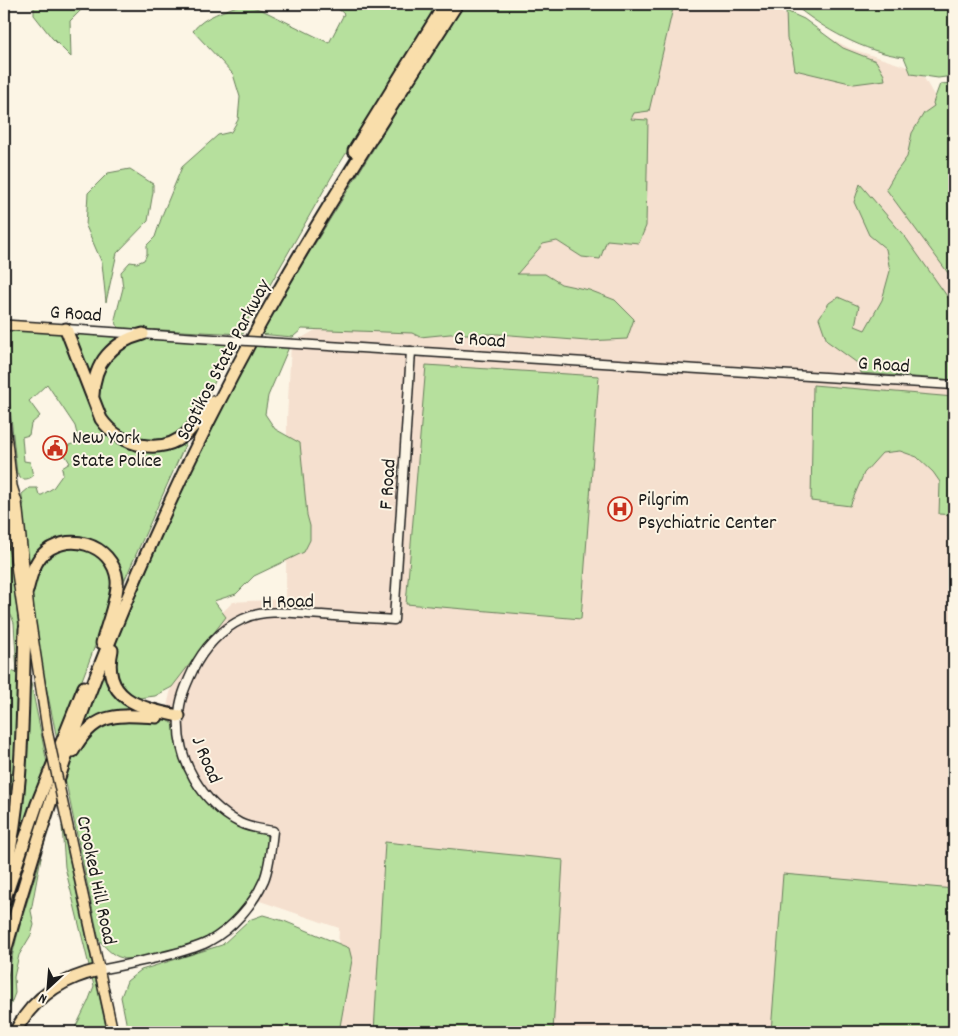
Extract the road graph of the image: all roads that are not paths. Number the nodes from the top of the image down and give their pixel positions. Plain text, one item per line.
1 (445, 4) edge
2 (457, 4) edge
3 (4, 325) edge
4 (66, 329) junction
5 (143, 334) junction
6 (411, 351) junction
7 (954, 385) edge
8 (93, 399) junction
9 (212, 402) junction
10 (4, 415) edge
11 (12, 486) junction
12 (136, 579) junction
13 (27, 592) junction
14 (394, 620) joint
15 (25, 629) junction
16 (102, 642) junction
17 (178, 716) junction
18 (48, 735) junction
19 (55, 789) junction
20 (4, 879) edge
21 (4, 901) edge
22 (4, 955) edge
23 (100, 970) junction
24 (15, 1032) edge
25 (113, 1032) edge

1 - 9 highway, Sagtikos State Parkway
2 - 12 highway, Sagtikos State Parkway
3 - 4 main road, G Road
4 - 5 street, G Road
4 - 8 highway
5 - 6 street, G Road, bridge
5 - 8 highway
6 - 7 street, G Road
6 - 14 street, F Road
8 - 9 highway
9 - 16 highway, Sagtikos State Parkway
10 - 11 main road, Crooked Hill Road
11 - 13 main road, Crooked Hill Road
11 - 15 main road, Crooked Hill Road
12 - 17 highway
12 - 19 highway, Sagtikos State Parkway
13 - 16 highway
13 - 18 main road, Crooked Hill Road
14 - 17 street, H Road
15 - 18 main road, Crooked Hill Road
15 - 20 highway
16 - 21 highway, Sagtikos State Parkway
17 - 19 highway
17 - 23 street, J Road
18 - 23 main road, Crooked Hill Road, bridge
19 - 22 highway, Sagtikos State Parkway
23 - 24 highway
23 - 25 main road, Crooked Hill Road

